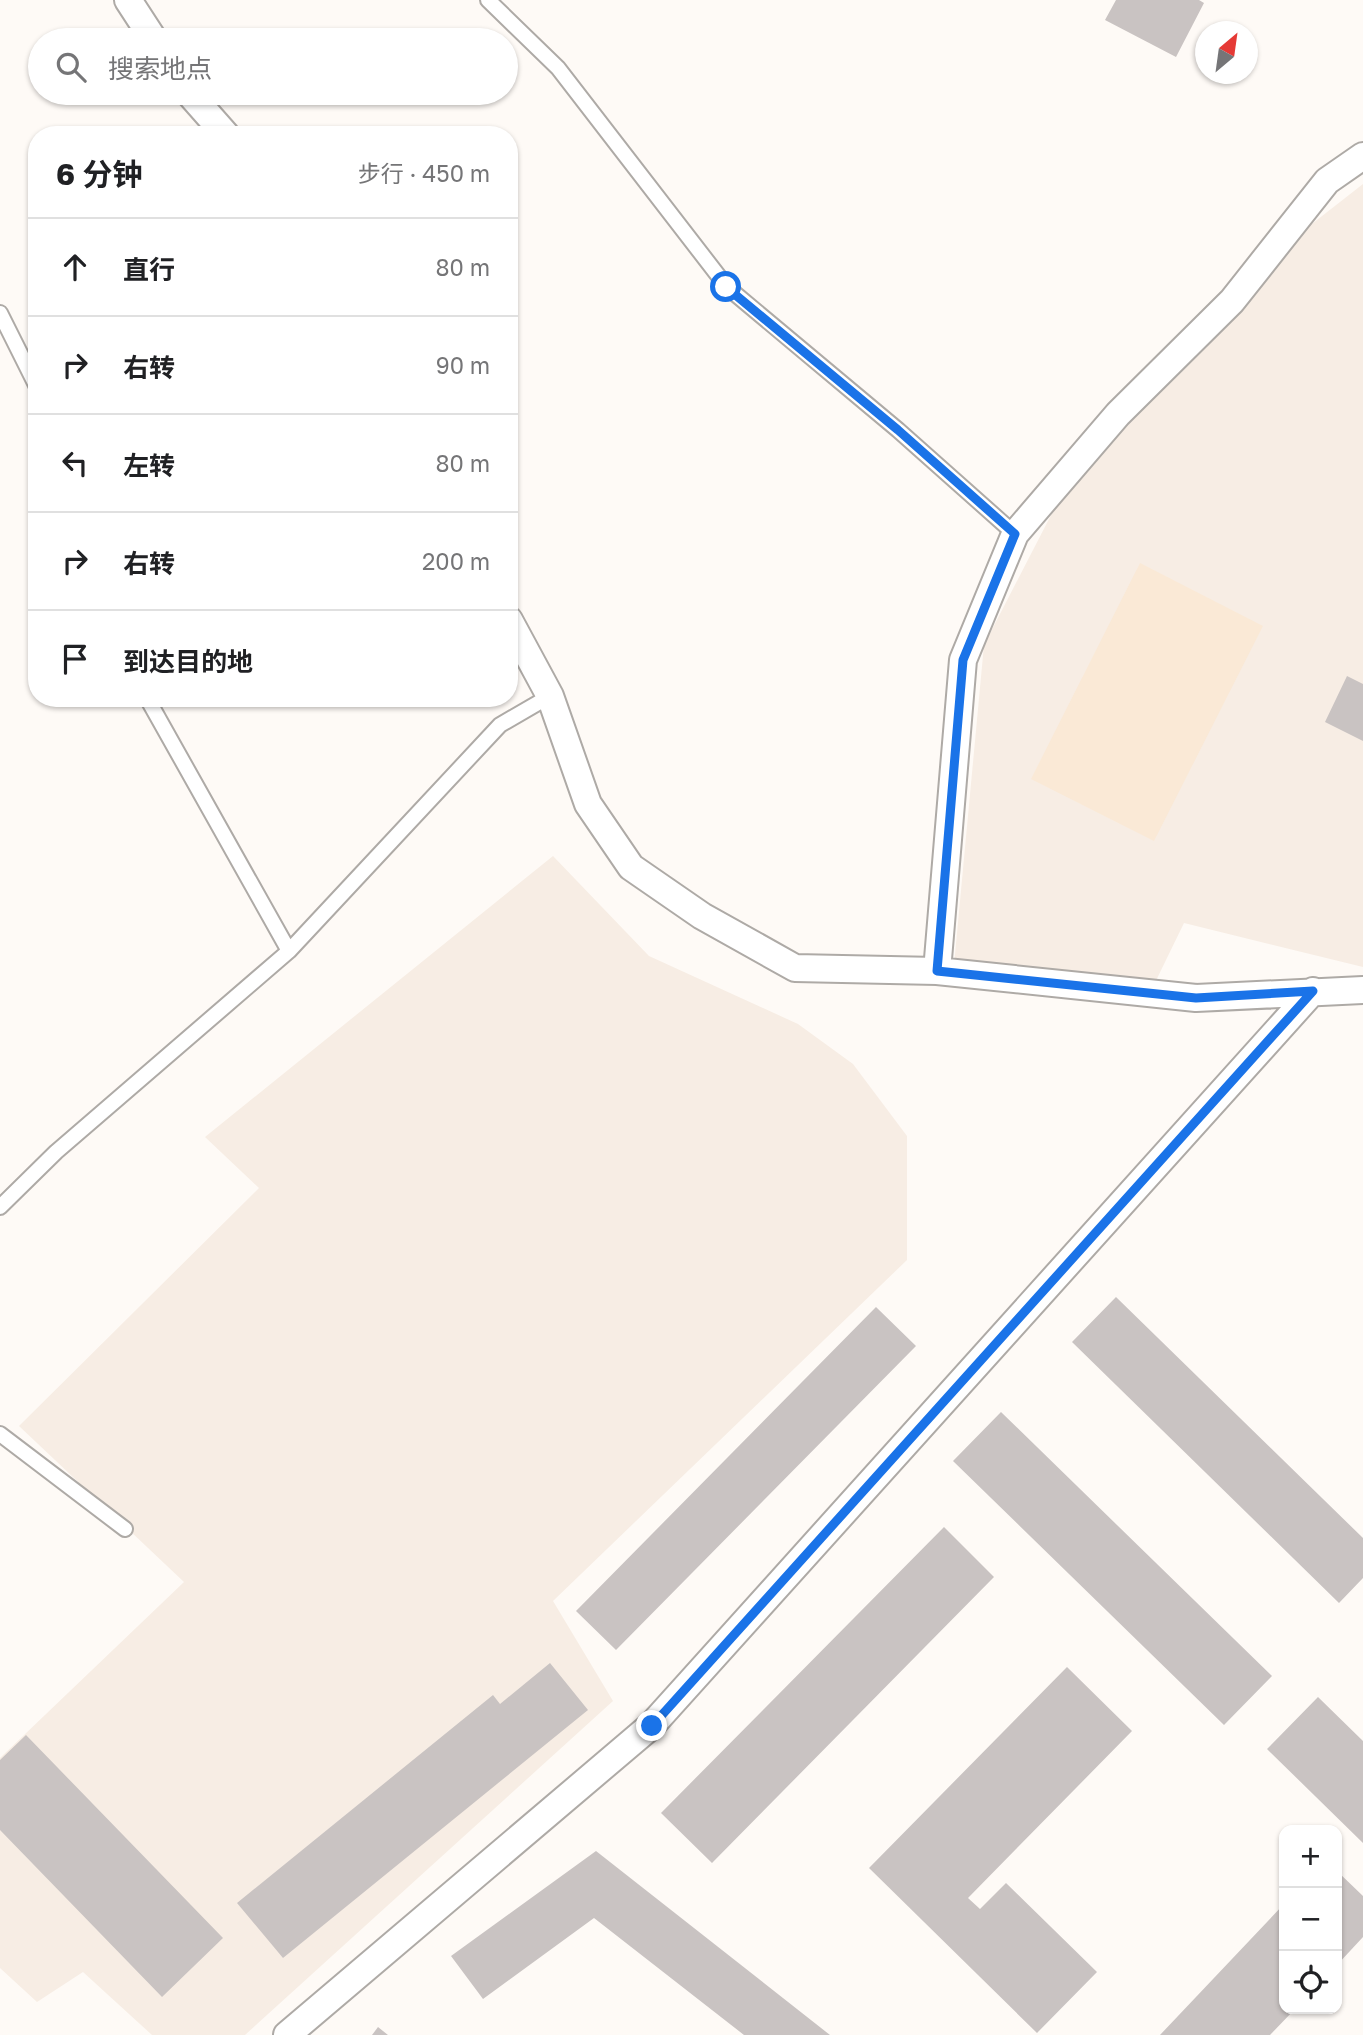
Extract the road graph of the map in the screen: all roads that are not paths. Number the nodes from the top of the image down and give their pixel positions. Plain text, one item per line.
1 (128, 0) edge
2 (488, 0) edge
3 (147, 28) edge
4 (517, 28) edge
5 (518, 29) edge
6 (200, 105) edge
7 (218, 126) edge
8 (1363, 156) edge
9 (0, 313) edge
10 (28, 369) edge
11 (1015, 534) junction
12 (518, 636) edge
13 (551, 696) junction
14 (152, 707) edge
15 (289, 951) junction
16 (937, 971) junction
17 (1363, 990) edge
18 (1313, 991) junction
19 (0, 1207) edge
20 (0, 1434) edge
21 (125, 1529) dead end
22 (287, 2035) edge

1 - 3 street
2 - 4 lane
5 - 11 lane
6 - 7 street
8 - 11 street
9 - 10 lane
11 - 16 street
12 - 13 street
13 - 15 lane
13 - 16 street
14 - 15 lane
15 - 19 lane
16 - 18 street
17 - 18 street
18 - 22 street
20 - 21 lane

